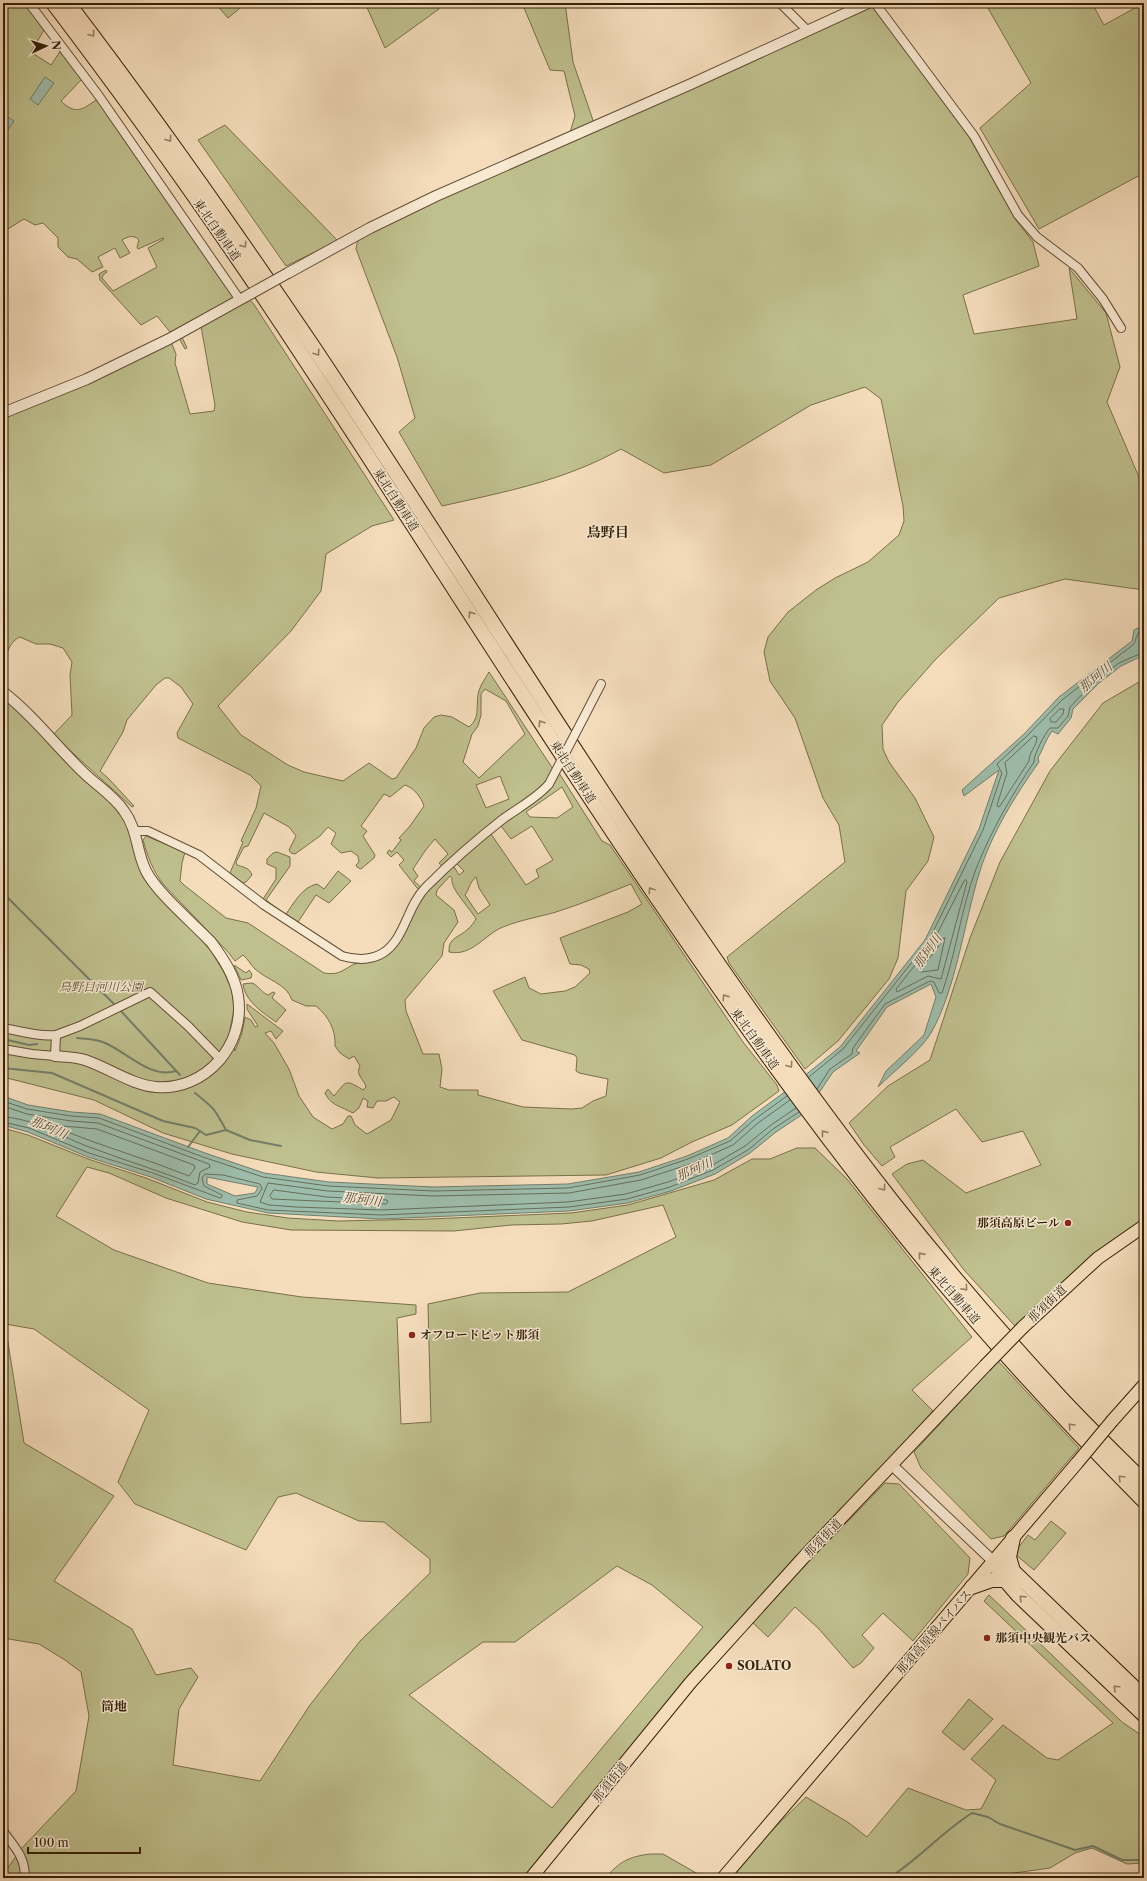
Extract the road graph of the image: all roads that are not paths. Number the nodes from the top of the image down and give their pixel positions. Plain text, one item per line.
1 (29, 3) edge
2 (53, 3) edge
3 (68, 3) edge
4 (780, 3) edge
5 (868, 3) edge
6 (875, 3) edge
7 (808, 31) junction
8 (242, 299) junction
9 (1121, 328) dead end
10 (3, 413) edge
11 (601, 684) dead end
12 (3, 692) edge
13 (135, 831) junction
14 (3, 1028) edge
15 (56, 1035) junction
16 (761, 1037) junction
17 (3, 1049) edge
18 (55, 1056) junction
19 (221, 1060) junction
20 (854, 1160) junction
21 (1144, 1226) edge
22 (1144, 1385) edge
23 (1104, 1442) junction
24 (893, 1466) junction
25 (1144, 1469) edge
26 (1144, 1482) edge
27 (1144, 1501) edge
28 (1013, 1538) junction
29 (994, 1562) junction
30 (1009, 1575) junction
31 (972, 1587) junction
32 (1144, 1697) edge
33 (1144, 1715) edge
34 (3, 1831) edge
35 (25, 1878) edge
36 (531, 1878) edge
37 (723, 1878) edge

1 - 8 street
16 -> 2 highway, 東北自動車道
3 -> 16 highway, 東北自動車道
4 - 7 street
5 - 7 street
6 - 9 street
7 - 8 street, bridge
8 - 10 street
11 - 13 street, bridge
12 - 13 street
13 - 19 street
14 - 15 street
15 - 18 street
15 - 19 street
16 - 20 highway, 東北自動車道
17 - 18 street
18 - 19 street
20 -> 23 highway, 東北自動車道
27 -> 20 highway, 東北自動車道
21 - 24 main road, 那須街道, bridge
22 - 28 main road, 那須高原線バイパス, bridge
23 - 25 highway
23 - 26 highway, 東北自動車道
24 - 29 street
24 - 36 main road, 那須街道
28 - 29 main road, 那須高原線バイパス
28 - 30 highway
29 - 30 highway
29 - 31 main road, 那須高原線バイパス
30 - 31 highway
30 - 32 highway
33 -> 30 highway
31 - 37 main road, 那須高原線バイパス
34 - 35 street

